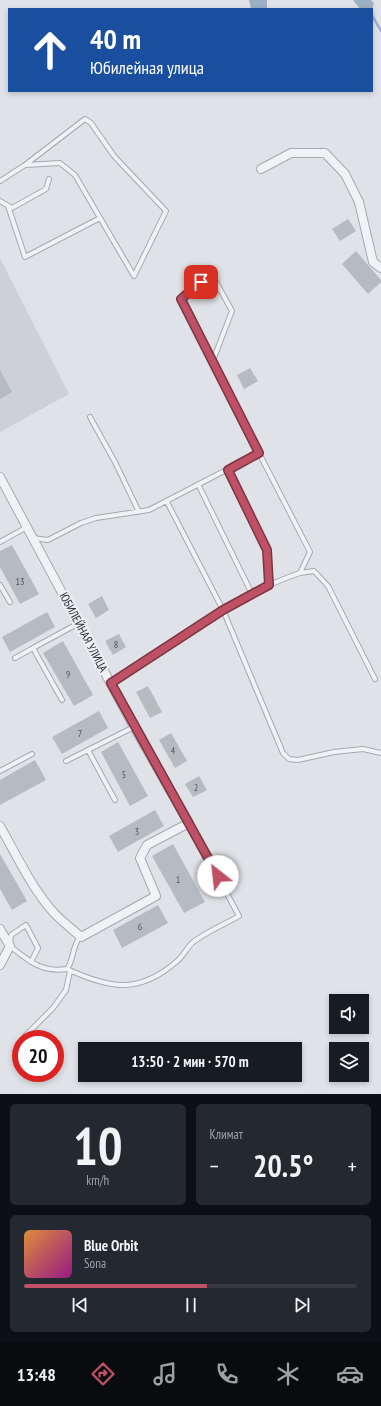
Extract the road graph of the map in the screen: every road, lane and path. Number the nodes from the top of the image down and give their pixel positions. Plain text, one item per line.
1 (25, 165) junction
2 (261, 169) dead end
3 (49, 179) dead end
4 (0, 181) edge
5 (0, 201) edge
6 (8, 206) junction
7 (100, 218) junction
8 (381, 268) edge
9 (212, 362) junction
10 (90, 417) dead end
11 (259, 453) junction
12 (228, 470) junction
13 (0, 477) edge
14 (199, 486) junction
15 (167, 502) junction
16 (139, 512) junction
17 (27, 527) junction
18 (33, 538) junction
19 (0, 542) edge
20 (300, 573) junction
21 (0, 585) edge
22 (269, 585) junction
23 (252, 594) junction
24 (10, 602) dead end
25 (223, 610) junction
26 (79, 623) junction
27 (33, 648) junction
28 (15, 658) dead end
29 (375, 679) dead end
30 (111, 683) junction
31 (62, 700) dead end
32 (134, 727) junction
33 (88, 750) junction
34 (381, 753) edge
35 (32, 754) dead end
36 (66, 762) dead end
37 (0, 771) edge
38 (115, 800) dead end
39 (189, 823) junction
40 (0, 826) edge
41 (0, 929) edge
42 (81, 937) junction
43 (10, 946) junction
44 (31, 962) junction
45 (0, 965) edge
46 (68, 970) junction
47 (31, 1030) edge

1 - 4 lane
1 - 7 lane
1 - 7 lane
2 - 8 street
3 - 6 lane
5 - 6 lane
6 - 7 lane
9 - 9 lane
9 - 11 lane
10 - 16 lane
11 - 12 lane
11 - 20 lane
12 - 14 lane
12 - 22 lane
13 - 17 street, ЮБИЛЕЙНАЯ УЛИЦА
14 - 15 lane
14 - 23 lane
15 - 16 lane
15 - 25 lane
16 - 18 lane
17 - 18 street, ЮБИЛЕЙНАЯ УЛИЦА
17 - 19 lane
18 - 26 street, ЮБИЛЕЙНАЯ УЛИЦА
20 - 22 lane
20 - 29 lane
21 - 24 lane
22 - 23 lane
23 - 25 lane
25 - 30 lane
25 - 34 lane
26 - 27 lane
26 - 30 street, ЮБИЛЕЙНАЯ УЛИЦА
27 - 28 lane
27 - 31 lane
30 - 32 street, ЮБИЛЕЙНАЯ УЛИЦА
32 - 33 lane
32 - 39 street, ЮБИЛЕЙНАЯ УЛИЦА
33 - 36 lane
33 - 38 lane
35 - 37 lane
39 - 42 street
39 - 46 lane
40 - 42 street
41 - 43 street
42 - 46 lane
43 - 44 lane
43 - 44 lane
43 - 45 street
44 - 46 lane
46 - 47 lane

